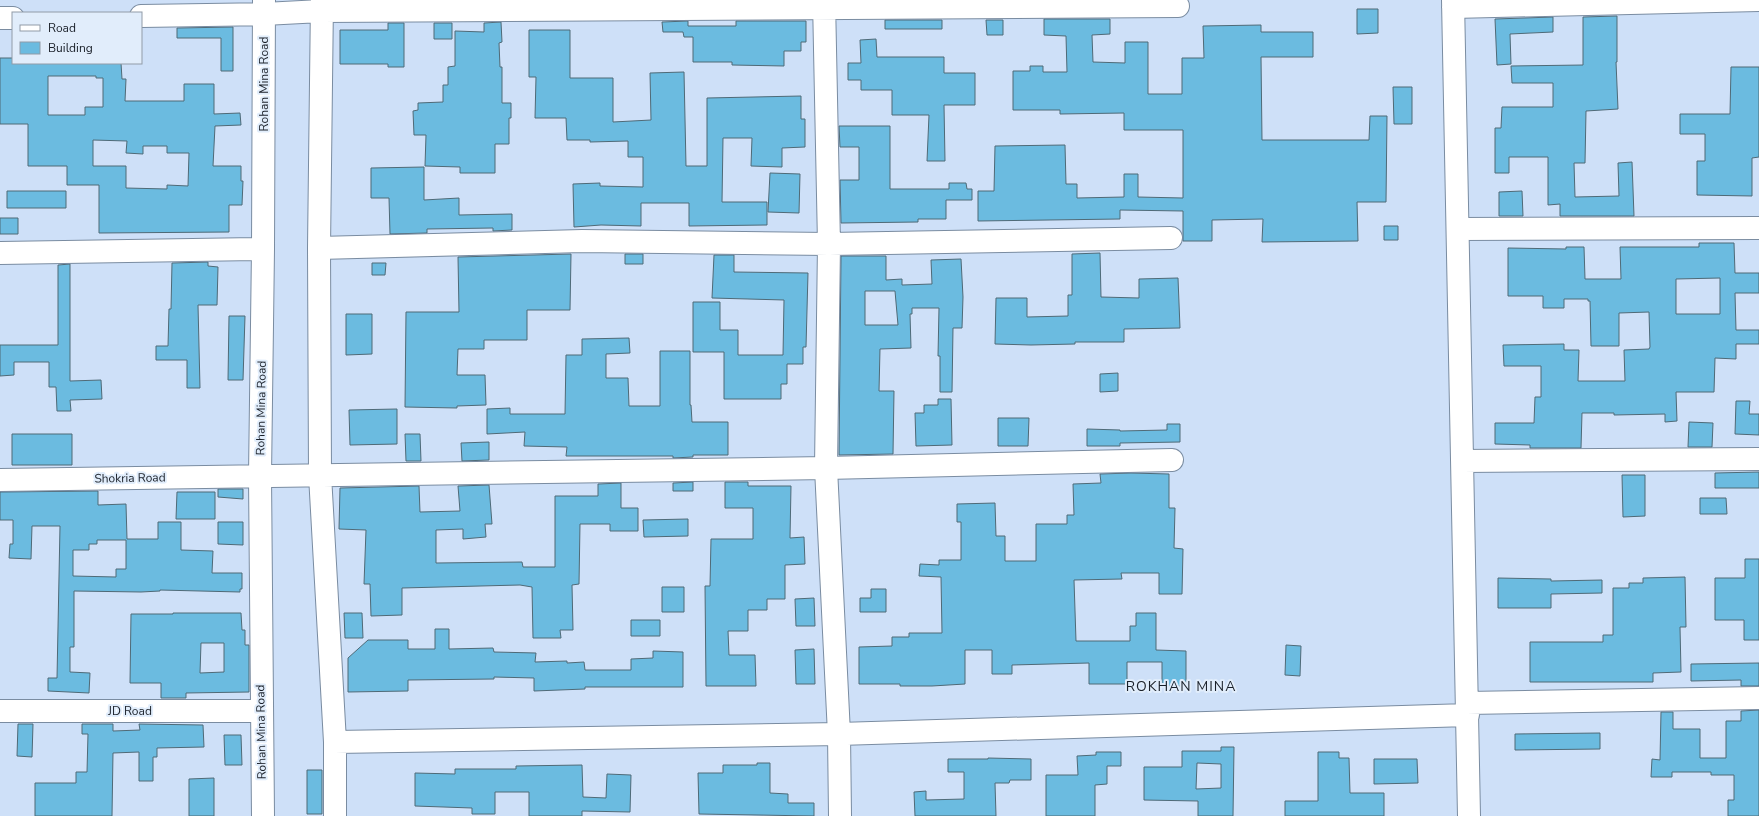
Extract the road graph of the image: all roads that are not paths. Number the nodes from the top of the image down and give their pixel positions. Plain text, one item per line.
1 (1759, 0) edge
2 (1453, 3) edge
3 (824, 4) edge
4 (322, 5) edge
5 (1178, 6) dead end
6 (264, 7) edge
7 (142, 16) edge
8 (0, 18) edge
9 (12, 18) edge
10 (1759, 228) edge
11 (1458, 229) junction
12 (1171, 238) dead end
13 (829, 244) junction
14 (319, 248) junction
15 (263, 249) junction
16 (0, 253) edge
17 (1759, 459) edge
18 (1172, 460) dead end
19 (1462, 460) junction
20 (826, 468) junction
21 (320, 475) junction
22 (260, 476) junction
23 (0, 480) edge
24 (1759, 698) edge
25 (1468, 709) junction
26 (0, 711) edge
27 (261, 711) junction
28 (840, 734) junction
29 (335, 742) junction
30 (263, 816) edge
31 (335, 816) edge
32 (840, 816) edge
33 (1469, 816) edge

1 - 2 street
2 - 11 street
3 - 4 street
3 - 5 street
3 - 13 street
4 - 6 street
4 - 14 street
6 - 7 street
6 - 15 street, Rohan Mina Road
8 - 9 street
10 - 11 street
11 - 19 street
12 - 13 street
13 - 14 street
13 - 20 street
14 - 21 street
15 - 16 street
15 - 22 street, Rohan Mina Road
17 - 19 street
18 - 20 street, Shokria Road
19 - 25 street
20 - 21 street, Shokria Road
20 - 28 street
21 - 22 street, Shokria Road
21 - 29 street
22 - 23 street, Shokria Road
22 - 27 street, Rohan Mina Road
24 - 25 street
25 - 28 street
25 - 33 street
26 - 27 street, JD Road
27 - 30 street, Rohan Mina Road
28 - 29 street
28 - 32 street
29 - 31 street

